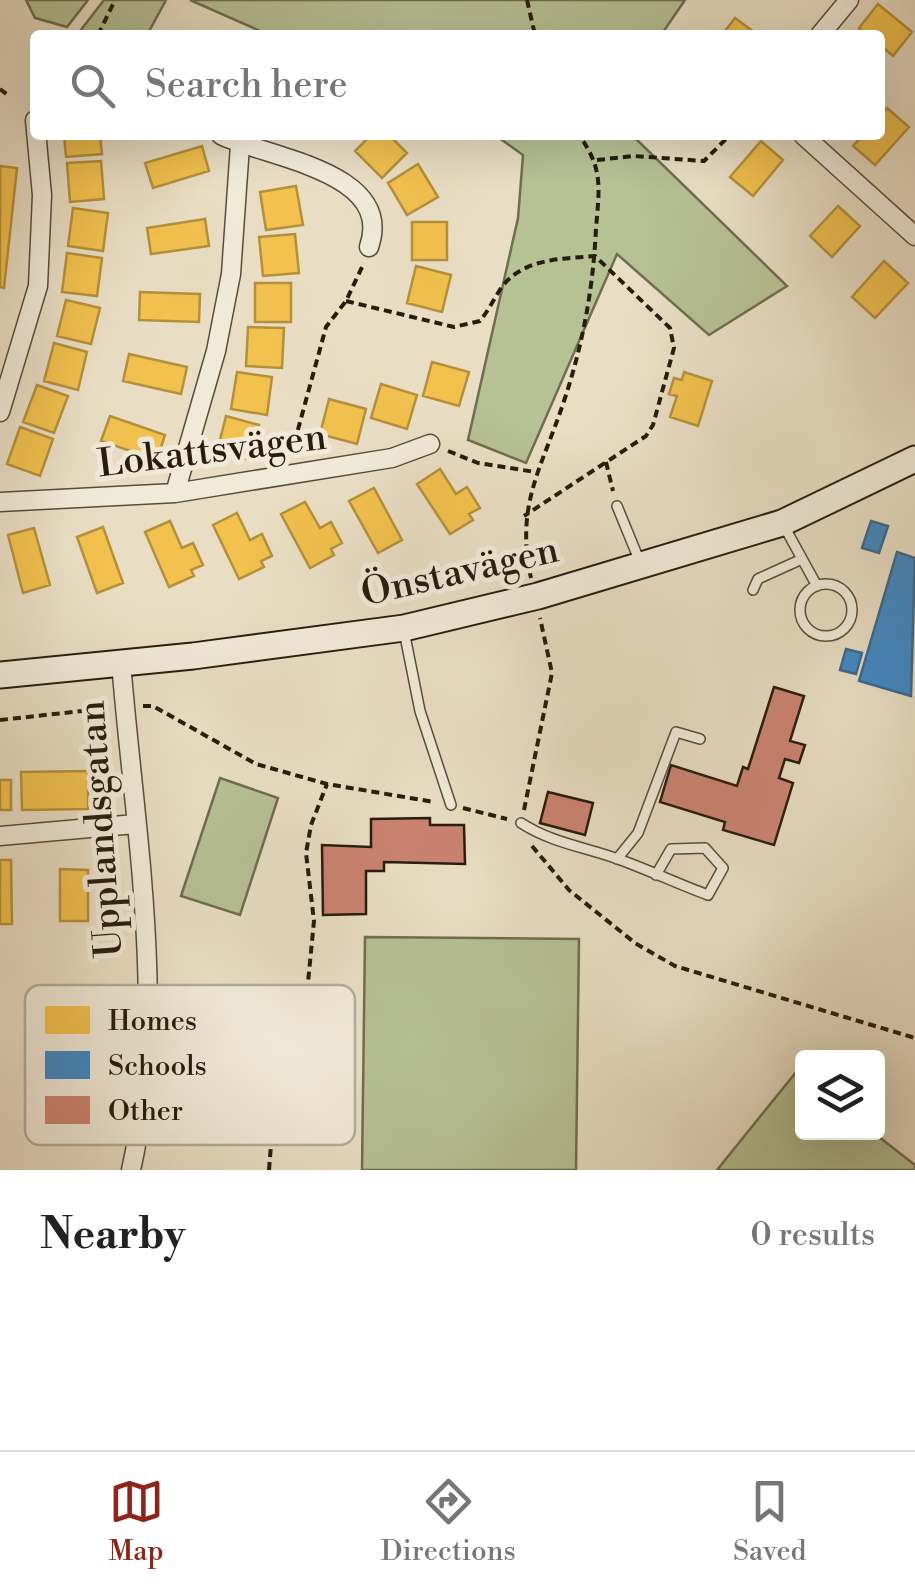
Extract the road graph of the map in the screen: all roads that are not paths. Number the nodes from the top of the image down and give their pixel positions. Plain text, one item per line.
1 (849, 0) edge
2 (824, 30) edge
3 (37, 140) edge
4 (230, 140) edge
5 (808, 140) edge
6 (240, 145) junction
7 (915, 236) edge
8 (369, 247) road end
9 (0, 412) edge
10 (430, 444) road end
11 (915, 459) edge
12 (174, 493) junction
13 (0, 502) edge
14 (616, 506) road end
15 (782, 523) junction
16 (802, 559) junction
17 (640, 565) junction
18 (818, 586) junction
19 (753, 590) dead end
20 (404, 628) junction
21 (121, 662) junction
22 (0, 675) edge
23 (700, 738) dead end
24 (452, 805) road end
25 (521, 823) road end
26 (135, 824) junction
27 (0, 836) edge
28 (617, 858) junction
29 (656, 875) junction
30 (144, 985) edge
31 (135, 1145) edge
32 (131, 1170) edge

1 - 2 street
3 - 9 street
4 - 6 street
5 - 7 street
6 - 8 street
6 - 12 street
10 - 12 street, Lokattsvägen
11 - 15 street, Önstavägen
12 - 13 street, Lokattsvägen
14 - 17 lane
15 - 16 lane
15 - 17 street, Önstavägen
16 - 18 lane
16 - 19 lane
17 - 20 street, Önstavägen
18 - 18 lane
20 - 21 street, Önstavägen
20 - 24 lane
21 - 22 street, Önstavägen
21 - 26 street, Upplandsgatan
23 - 28 lane
25 - 28 lane
26 - 27 street
26 - 30 street, Upplandsgatan
28 - 29 lane
29 - 29 lane
31 - 32 street, Upplandsgatan

